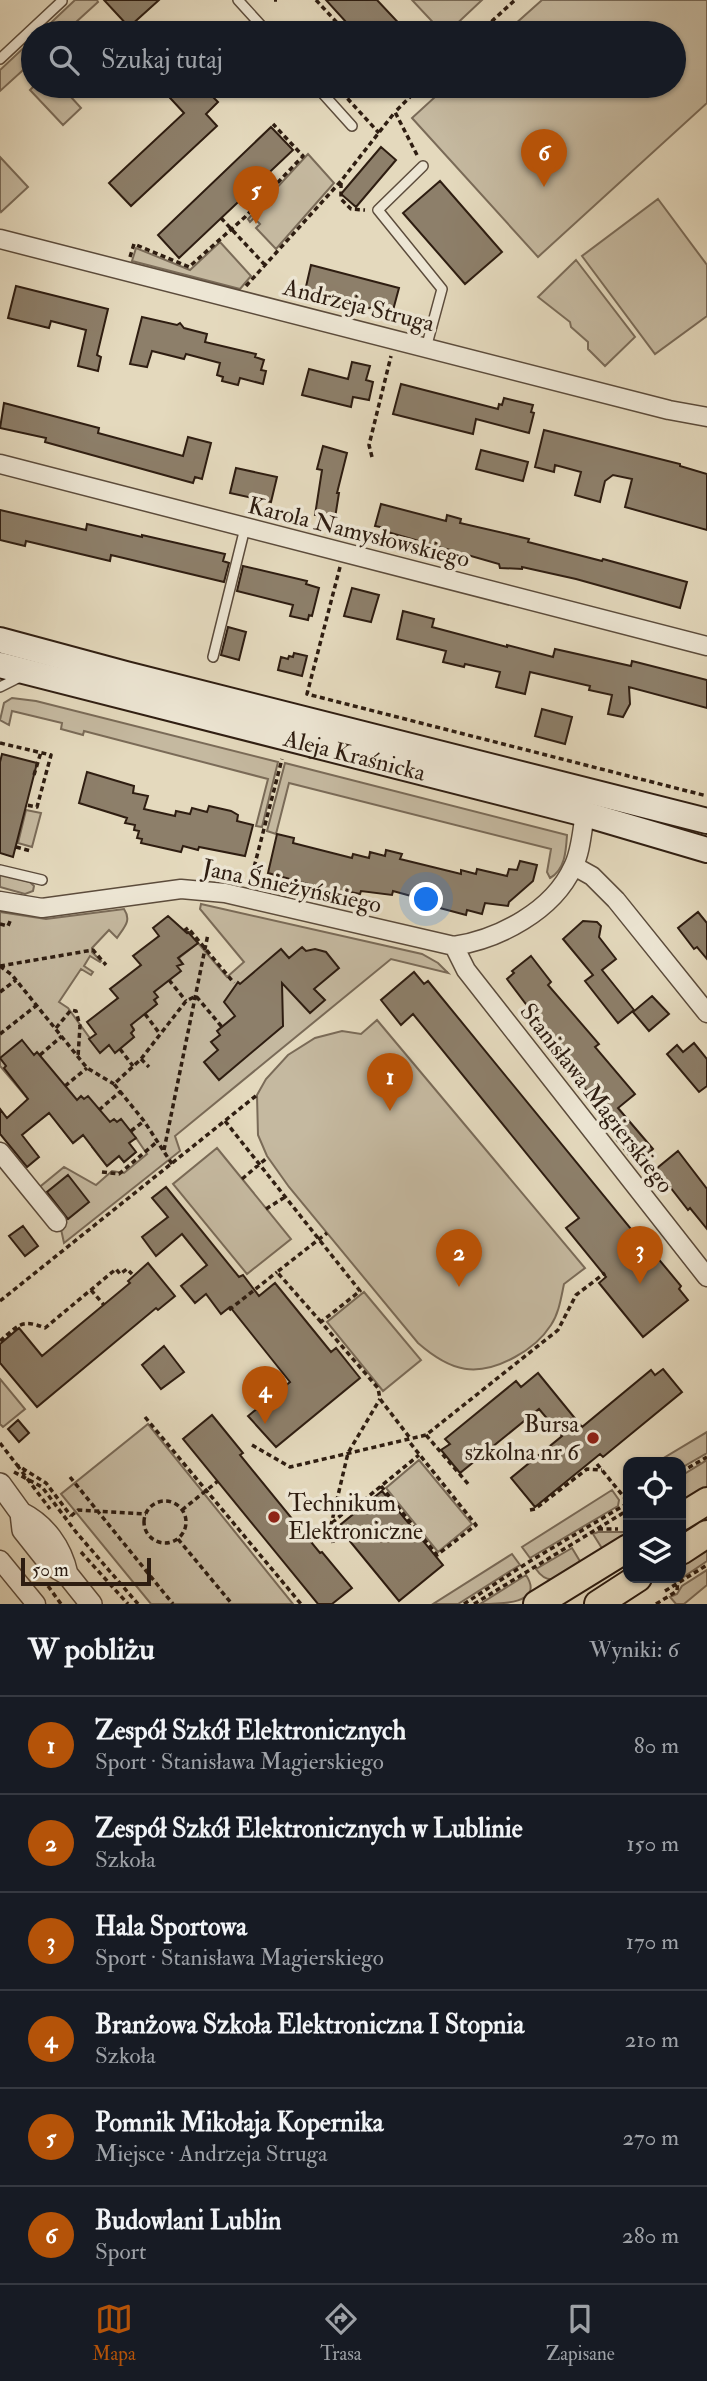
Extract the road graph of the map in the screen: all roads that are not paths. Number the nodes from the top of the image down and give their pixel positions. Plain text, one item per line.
1 (238, 0) edge
2 (62, 1) edge
3 (41, 21) edge
4 (257, 21) edge
5 (21, 39) edge
6 (0, 59) edge
7 (327, 98) edge
8 (352, 126) dead end
9 (422, 166) road end
10 (0, 239) edge
11 (426, 348) junction
12 (707, 417) edge
13 (0, 464) edge
14 (245, 528) junction
15 (0, 640) edge
16 (707, 646) edge
17 (213, 657) dead end
18 (0, 665) edge
19 (51, 678) junction
20 (0, 687) edge
21 (586, 814) junction
22 (707, 821) edge
23 (707, 849) edge
24 (574, 866) junction
25 (0, 870) edge
26 (42, 880) dead end
27 (0, 901) edge
28 (454, 946) junction
29 (707, 1013) edge
30 (0, 1152) edge
31 (57, 1222) dead end
32 (707, 1277) edge
33 (5, 1477) edge
34 (707, 1501) edge
35 (686, 1514) edge
36 (707, 1534) edge
37 (686, 1548) edge
38 (623, 1551) edge
39 (0, 1560) edge
40 (630, 1583) edge
41 (36, 1604) edge
42 (91, 1604) edge
43 (537, 1604) edge
44 (598, 1604) edge

1 - 4 lane
2 - 3 lane
5 - 6 lane
7 - 8 lane
9 - 11 lane
10 - 11 street, Andrzeja Struga
11 - 12 street, Andrzeja Struga
13 - 14 street, Karola Namysłowskiego
14 - 16 street, Karola Namysłowskiego
14 - 17 lane
15 - 22 main road, Aleja Kraśnicka
18 - 19 main road, Aleja Kraśnicka
19 - 20 lane
19 - 21 main road, Aleja Kraśnicka
21 - 23 main road, Aleja Kraśnicka
21 - 24 street, Jana Śnieżyńskiego
24 - 28 street, Jana Śnieżyńskiego
24 - 29 street
25 - 26 lane
27 - 28 street, Jana Śnieżyńskiego
28 - 32 street, Stanisława Magierskiego
30 - 31 street
33 - 42 street
34 - 35 main road
36 - 37 main road
38 - 43 main road
39 - 41 street
40 - 44 main road

